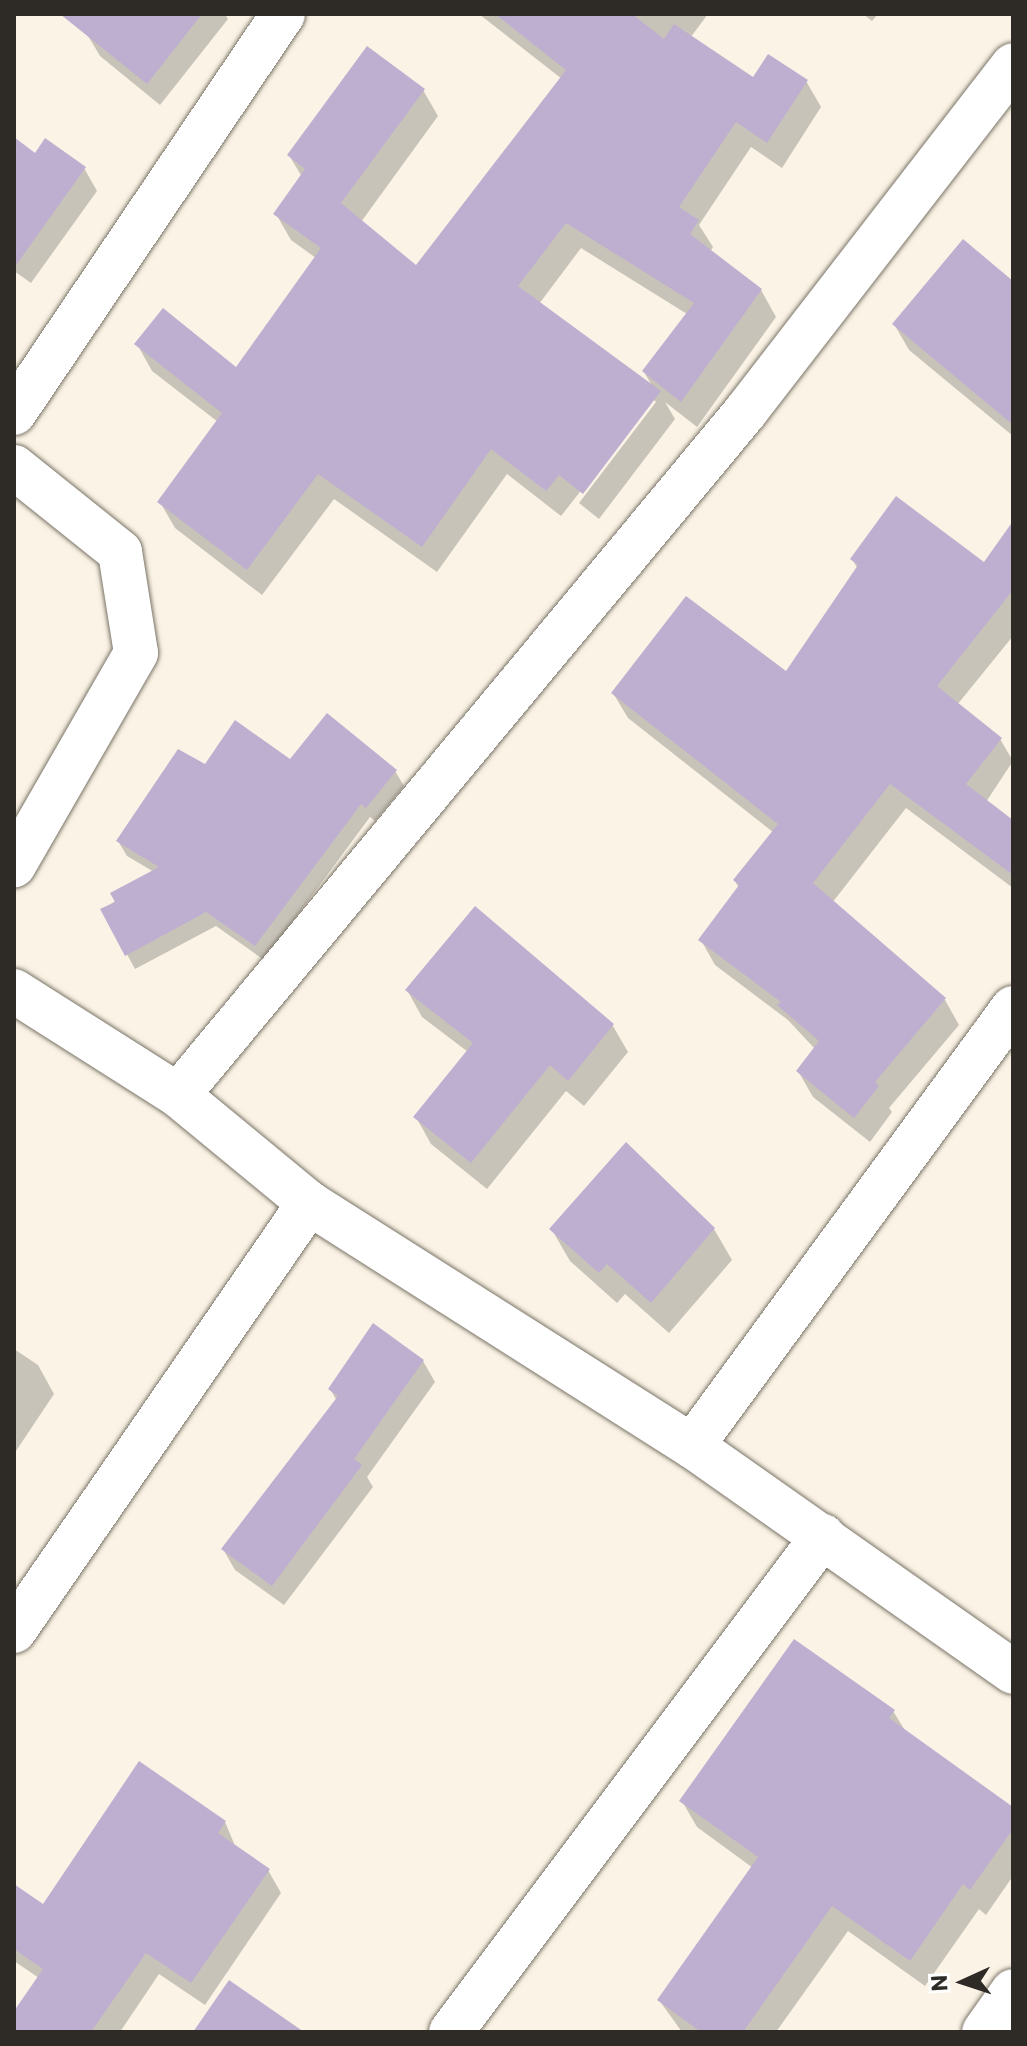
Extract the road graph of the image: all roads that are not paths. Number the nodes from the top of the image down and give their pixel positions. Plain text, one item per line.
1 (283, 14) edge
2 (1013, 65) edge
3 (14, 413) edge
4 (14, 467) edge
5 (14, 865) edge
6 (14, 991) edge
7 (1013, 1008) edge
8 (178, 1095) junction
9 (309, 1203) junction
10 (692, 1446) junction
11 (823, 1536) junction
12 (14, 1631) edge
13 (1013, 1672) edge
14 (1013, 1991) edge
15 (451, 2032) edge
16 (984, 2032) edge

1 - 3 street
2 - 8 street
4 - 5 street
6 - 8 street
7 - 10 street
8 - 9 street
9 - 10 street
9 - 12 street
10 - 11 street
11 - 13 street
11 - 15 street
14 - 16 street

